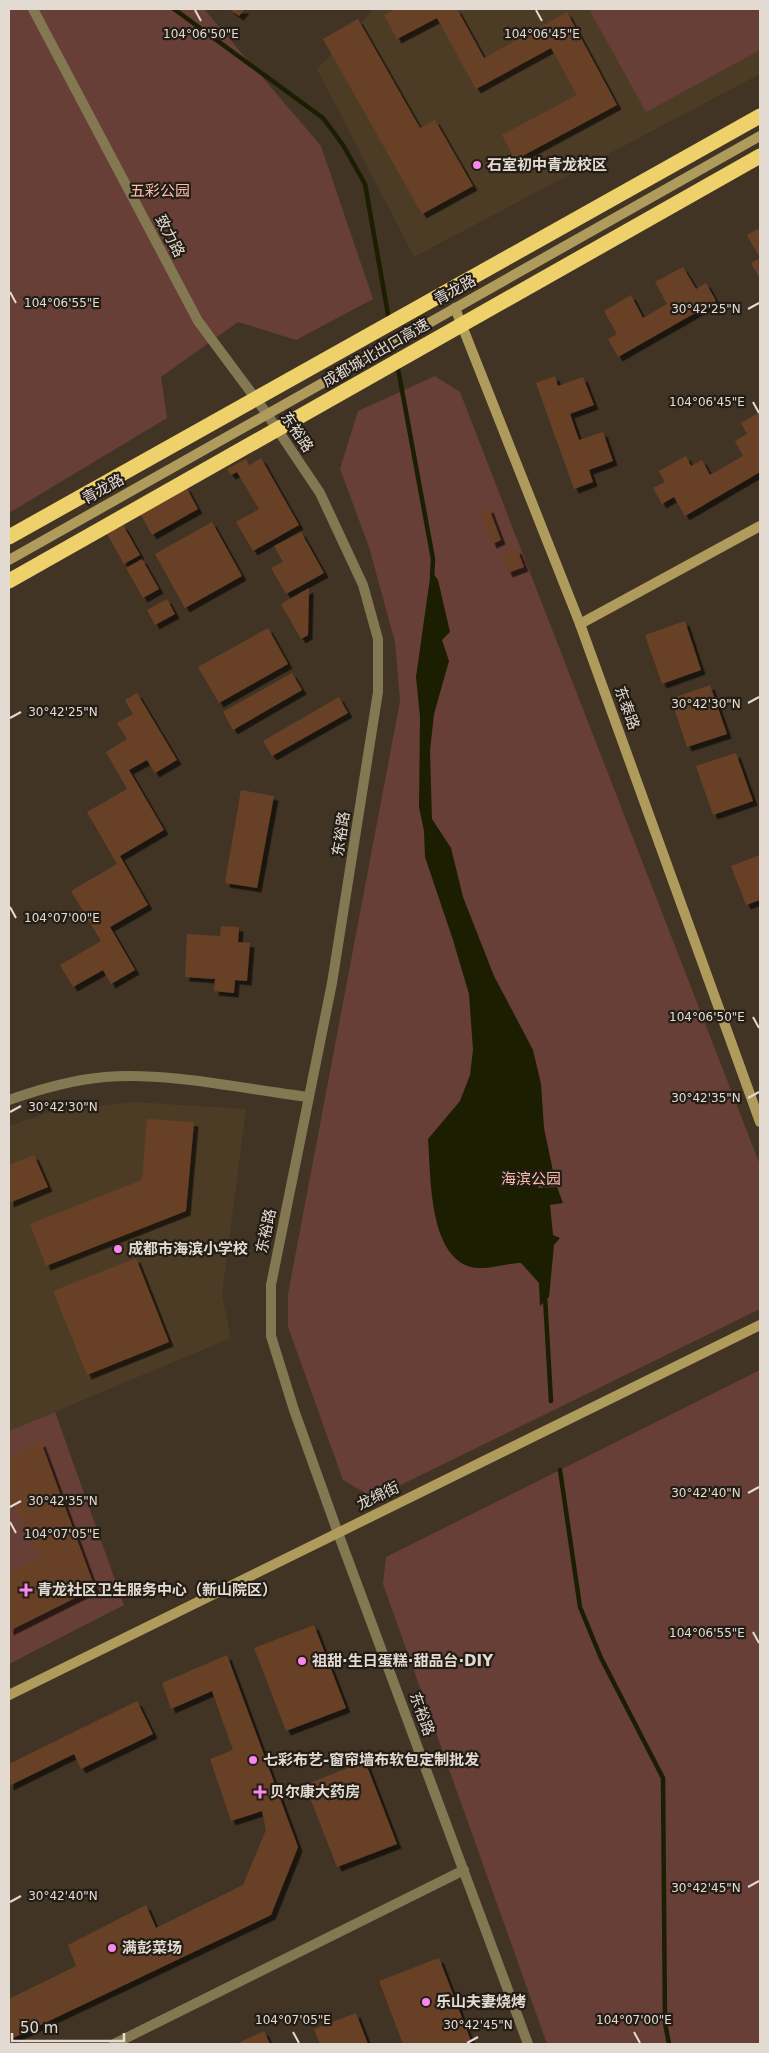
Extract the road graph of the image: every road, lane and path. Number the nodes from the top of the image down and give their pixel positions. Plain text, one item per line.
1 (33, 9) edge
2 (760, 116) edge
3 (760, 136) edge
4 (760, 156) edge
5 (454, 308) junction
6 (267, 414) junction
7 (760, 526) edge
8 (9, 538) edge
9 (9, 560) edge
10 (9, 581) edge
11 (580, 624) junction
12 (309, 1097) junction
13 (9, 1100) edge
14 (760, 1122) edge
15 (760, 1325) edge
16 (338, 1533) junction
17 (9, 1695) edge
18 (464, 1870) junction
19 (114, 2044) edge
20 (528, 2044) edge

1 - 6 street, 致力路
2 - 8 highway, 成都城北出口高速, bridge
3 - 5 street, 青龙路
4 - 10 highway, 成都城北出口高速, bridge
5 - 6 street, 青龙路
5 - 11 street, 东泰路
6 - 9 street, 青龙路
6 - 12 street, 东裕路
7 - 11 street
11 - 14 street, 东泰路
12 - 13 street
12 - 16 street, 东裕路
15 - 16 street, 龙绵街
16 - 17 street, 龙绵街
16 - 18 street, 东裕路
18 - 19 street
18 - 20 street, 东裕路

